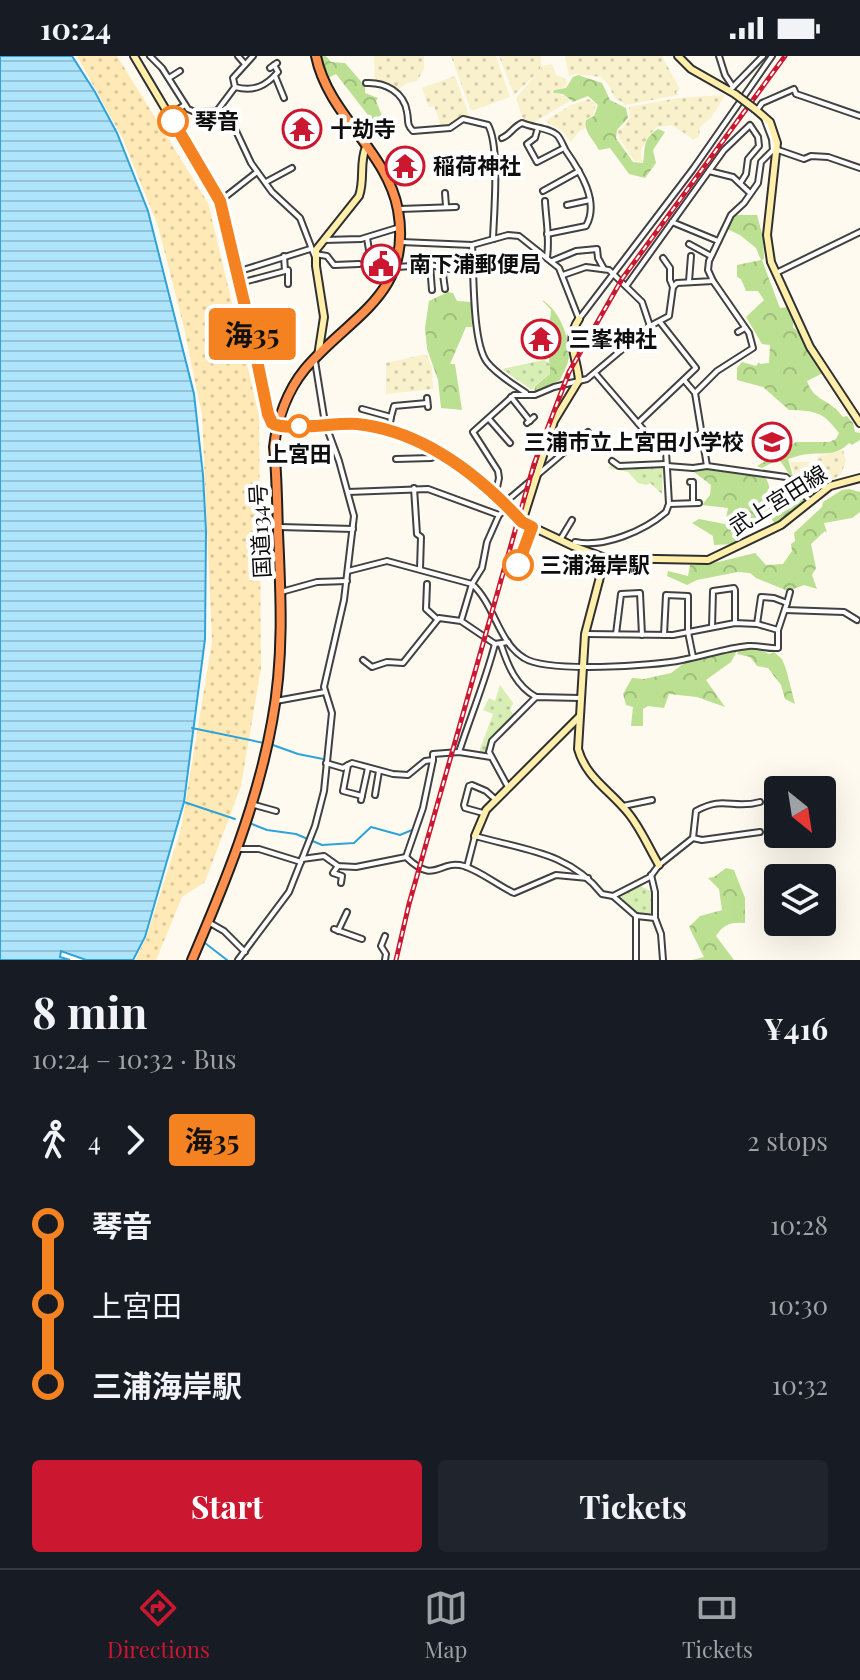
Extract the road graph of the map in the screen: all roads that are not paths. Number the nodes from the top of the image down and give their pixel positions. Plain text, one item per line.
1 (134, 56) edge
2 (150, 56) edge
3 (238, 56) edge
4 (253, 56) edge
5 (316, 56) edge
6 (678, 56) edge
7 (719, 56) edge
8 (763, 56) edge
9 (772, 56) edge
10 (245, 64) junction
11 (274, 65) dead end
12 (180, 71) dead end
13 (275, 76) junction
14 (169, 78) junction
15 (366, 83) dead end
16 (235, 87) junction
17 (733, 90) junction
18 (284, 98) dead end
19 (185, 105) junction
20 (756, 110) junction
21 (217, 111) junction
22 (197, 112) junction
23 (169, 114) junction
24 (764, 115) junction
25 (860, 116) edge
26 (201, 121) dead end
27 (537, 130) junction
28 (502, 138) dead end
29 (366, 147) junction
30 (564, 148) junction
31 (778, 150) junction
32 (860, 168) edge
33 (257, 171) junction
34 (290, 171) dead end
35 (579, 171) junction
36 (709, 171) junction
37 (741, 182) junction
38 (266, 183) junction
39 (543, 191) dead end
40 (445, 193) dead end
41 (750, 193) junction
42 (590, 200) junction
43 (220, 201) junction
44 (545, 201) dead end
45 (567, 205) dead end
46 (446, 206) junction
47 (456, 207) dead end
48 (398, 210) junction
49 (672, 222) junction
50 (399, 228) junction
51 (860, 232) edge
52 (547, 234) junction
53 (367, 238) junction
54 (493, 239) junction
55 (322, 240) junction
56 (399, 242) junction
57 (719, 242) junction
58 (689, 244) dead end
59 (472, 245) junction
60 (369, 250) dead end
61 (314, 253) junction
62 (284, 256) junction
63 (691, 256) dead end
64 (711, 256) junction
65 (663, 258) dead end
66 (550, 259) junction
67 (355, 263) dead end
68 (430, 265) junction
69 (394, 267) junction
70 (442, 267) junction
71 (604, 269) junction
72 (285, 271) junction
73 (460, 271) dead end
74 (237, 272) junction
75 (776, 273) junction
76 (614, 274) junction
77 (563, 275) junction
78 (689, 281) junction
79 (713, 281) junction
80 (239, 283) junction
81 (288, 284) dead end
82 (627, 285) junction
83 (673, 287) junction
84 (445, 289) dead end
85 (432, 290) dead end
86 (579, 319) junction
87 (660, 322) junction
88 (650, 326) junction
89 (745, 328) junction
90 (738, 332) dead end
91 (317, 357) junction
92 (595, 373) junction
93 (684, 380) junction
94 (578, 382) junction
95 (526, 393) junction
96 (695, 393) junction
97 (511, 397) junction
98 (427, 403) dead end
99 (362, 409) dead end
100 (391, 417) junction
101 (489, 419) junction
102 (530, 420) dead end
103 (325, 423) junction
104 (638, 423) junction
105 (860, 423) edge
106 (276, 427) junction
107 (389, 430) junction
108 (588, 432) dead end
109 (700, 434) junction
110 (510, 443) dead end
111 (666, 451) junction
112 (442, 453) junction
113 (396, 459) dead end
114 (612, 461) dead end
115 (666, 465) junction
116 (707, 466) junction
117 (536, 476) junction
118 (860, 478) edge
119 (693, 485) dead end
120 (414, 488) junction
121 (348, 492) junction
122 (495, 497) junction
123 (810, 501) junction
124 (669, 504) junction
125 (505, 506) junction
126 (499, 515) junction
127 (572, 520) dead end
128 (522, 522) junction
129 (278, 527) junction
130 (353, 529) junction
131 (560, 540) junction
132 (573, 546) junction
133 (605, 558) junction
134 (420, 569) junction
135 (348, 571) junction
136 (347, 581) junction
137 (427, 584) dead end
138 (472, 584) junction
139 (281, 592) junction
140 (790, 592) dead end
141 (787, 603) junction
142 (785, 610) junction
143 (437, 619) junction
144 (857, 620) dead end
145 (461, 621) junction
146 (735, 623) junction
147 (757, 624) junction
148 (712, 627) junction
149 (778, 630) junction
150 (688, 632) junction
151 (585, 634) junction
152 (616, 634) junction
153 (642, 635) junction
154 (664, 635) junction
155 (508, 642) junction
156 (498, 644) junction
157 (693, 657) junction
158 (363, 660) dead end
159 (583, 666) junction
160 (325, 692) junction
161 (536, 697) junction
162 (580, 698) junction
163 (276, 701) junction
164 (579, 717) junction
165 (459, 752) junction
166 (491, 757) junction
167 (433, 760) junction
168 (326, 763) junction
169 (348, 765) junction
170 (368, 768) junction
171 (379, 771) junction
172 (508, 787) junction
173 (375, 795) dead end
174 (496, 800) junction
175 (652, 800) dead end
176 (760, 802) dead end
177 (251, 804) junction
178 (622, 806) junction
179 (276, 811) dead end
180 (483, 813) junction
181 (760, 832) dead end
182 (475, 836) junction
183 (693, 838) junction
184 (237, 849) junction
185 (406, 857) junction
186 (302, 860) junction
187 (659, 865) junction
188 (338, 866) junction
189 (467, 867) junction
190 (651, 875) junction
191 (588, 878) junction
192 (341, 883) dead end
193 (613, 896) junction
194 (347, 912) dead end
195 (636, 916) junction
196 (655, 918) junction
197 (208, 923) junction
198 (385, 936) dead end
199 (362, 939) dead end
200 (245, 952) junction
201 (192, 960) edge
202 (238, 960) edge
203 (385, 960) edge
204 (636, 960) edge
205 (663, 960) edge

1 - 23 street
2 - 14 street
3 - 10 street
4 - 10 street
5 - 29 highway, 国道134号
6 - 17 street
7 - 17 street
8 - 17 street
9 - 76 street
10 - 16 street
11 - 13 street
12 - 14 street
13 - 16 street
13 - 18 street
14 - 19 street
15 - 54 street
16 - 21 street
17 - 20 street, bridge
19 - 22 street
19 - 23 street
20 - 24 street
20 - 25 street
21 - 22 street
21 - 33 street
22 - 26 street
23 - 43 street
24 - 31 street
24 - 41 street
27 - 28 street
27 - 30 street
27 - 30 street
29 - 48 highway, 国道134号
29 - 55 street
30 - 35 street
31 - 32 street
31 - 75 street
33 - 38 street
33 - 43 street
34 - 38 street
35 - 39 street
35 - 42 street
36 - 37 street
36 - 37 street
36 - 49 street
37 - 41 street
38 - 61 street
40 - 46 street
41 - 57 street
42 - 45 street
42 - 52 street
43 - 74 street
44 - 52 street
46 - 47 street
46 - 48 street
48 - 50 highway, 国道134号
49 - 57 street
49 - 82 street
50 - 53 street
50 - 56 highway, 国道134号
51 - 75 street
52 - 66 street
53 - 55 street
53 - 60 street
54 - 59 street
54 - 66 street
55 - 61 street
56 - 59 street
56 - 69 highway, 国道134号
57 - 64 street
58 - 64 street
59 - 95 street
61 - 62 street
61 - 67 street
61 - 91 street
62 - 72 street
62 - 74 street
63 - 78 street
64 - 79 street
65 - 83 street
66 - 71 street
66 - 77 street
68 - 69 street
68 - 70 street
68 - 85 street
69 - 91 highway, 国道134号
70 - 73 street
70 - 84 street
71 - 76 street
71 - 77 street
72 - 80 street
72 - 81 street
74 - 80 street
75 - 105 street
76 - 82 street
76 - 86 street
77 - 86 street
78 - 79 street
78 - 83 street
79 - 89 street
80 - 106 street
82 - 88 street
83 - 87 street
86 - 94 street
87 - 88 street
87 - 93 street
88 - 92 street
89 - 90 street
89 - 96 street
91 - 103 street
91 - 106 highway, 国道134号
92 - 94 street
92 - 104 street
93 - 96 street
93 - 104 street
94 - 95 street
94 - 117 street
95 - 97 street
96 - 109 street
97 - 101 street
97 - 102 street
98 - 100 street
99 - 100 street
100 - 107 street
101 - 110 street
101 - 122 street
103 - 106 street, 武上宮田線
103 - 107 street, 武上宮田線
103 - 121 street
104 - 111 street
106 - 129 highway, 国道134号
107 - 112 street, 武上宮田線
108 - 117 street
109 - 111 street
109 - 116 street
111 - 115 street
112 - 113 street
112 - 122 street, 武上宮田線
114 - 115 street
115 - 116 street
115 - 124 street
116 - 123 street
117 - 125 street
117 - 128 street
118 - 123 street, 武上宮田線
119 - 124 street
120 - 121 street
120 - 126 street
120 - 134 street
121 - 130 street
122 - 125 street, 武上宮田線
123 - 133 street, 武上宮田線
124 - 132 street
125 - 126 street
125 - 128 street, 武上宮田線
126 - 138 street
127 - 131 street
128 - 131 street, 武上宮田線
129 - 130 street
129 - 139 highway, 国道134号
130 - 135 street
131 - 132 street, 武上宮田線
132 - 133 street, 武上宮田線
133 - 151 street
134 - 135 street
134 - 138 street
135 - 136 street
136 - 139 street
136 - 160 street
137 - 143 street
138 - 145 street
138 - 155 street
139 - 163 highway, 国道134号
140 - 141 street
141 - 142 street
141 - 147 street
142 - 144 street
142 - 149 street
143 - 145 street
143 - 158 street
145 - 156 street
146 - 147 street
146 - 148 street
146 - 148 street
147 - 149 street
148 - 150 street
149 - 157 street
150 - 154 street
150 - 154 street
150 - 157 street
151 - 152 street
151 - 159 street
152 - 153 street
152 - 153 street
153 - 154 street
155 - 156 street
155 - 159 street
156 - 161 street
156 - 165 street
157 - 159 street
159 - 162 street
160 - 163 street
160 - 168 street
161 - 162 street
161 - 166 street
162 - 164 street
163 - 177 highway, 国道134号
164 - 172 street
164 - 178 street
165 - 166 street
165 - 167 street
166 - 172 street
167 - 171 street
167 - 185 street
168 - 169 street
168 - 186 street
169 - 170 street
169 - 170 street
170 - 171 street
171 - 173 street
172 - 174 street
174 - 180 street
174 - 180 street
175 - 178 street
176 - 183 street
177 - 179 street
177 - 184 highway, 国道134号
178 - 187 street
180 - 182 street
181 - 183 street
182 - 189 street
182 - 191 street
183 - 187 street
184 - 186 street
184 - 197 highway, 国道134号
185 - 188 street
185 - 189 street
186 - 188 street
186 - 200 street
187 - 190 street
188 - 192 street
189 - 191 street
190 - 193 street
190 - 196 street
191 - 193 street
193 - 195 street
194 - 199 street
195 - 196 street
195 - 204 street
196 - 205 street
197 - 200 street
197 - 201 highway, 国道134号
198 - 203 street
200 - 202 street

